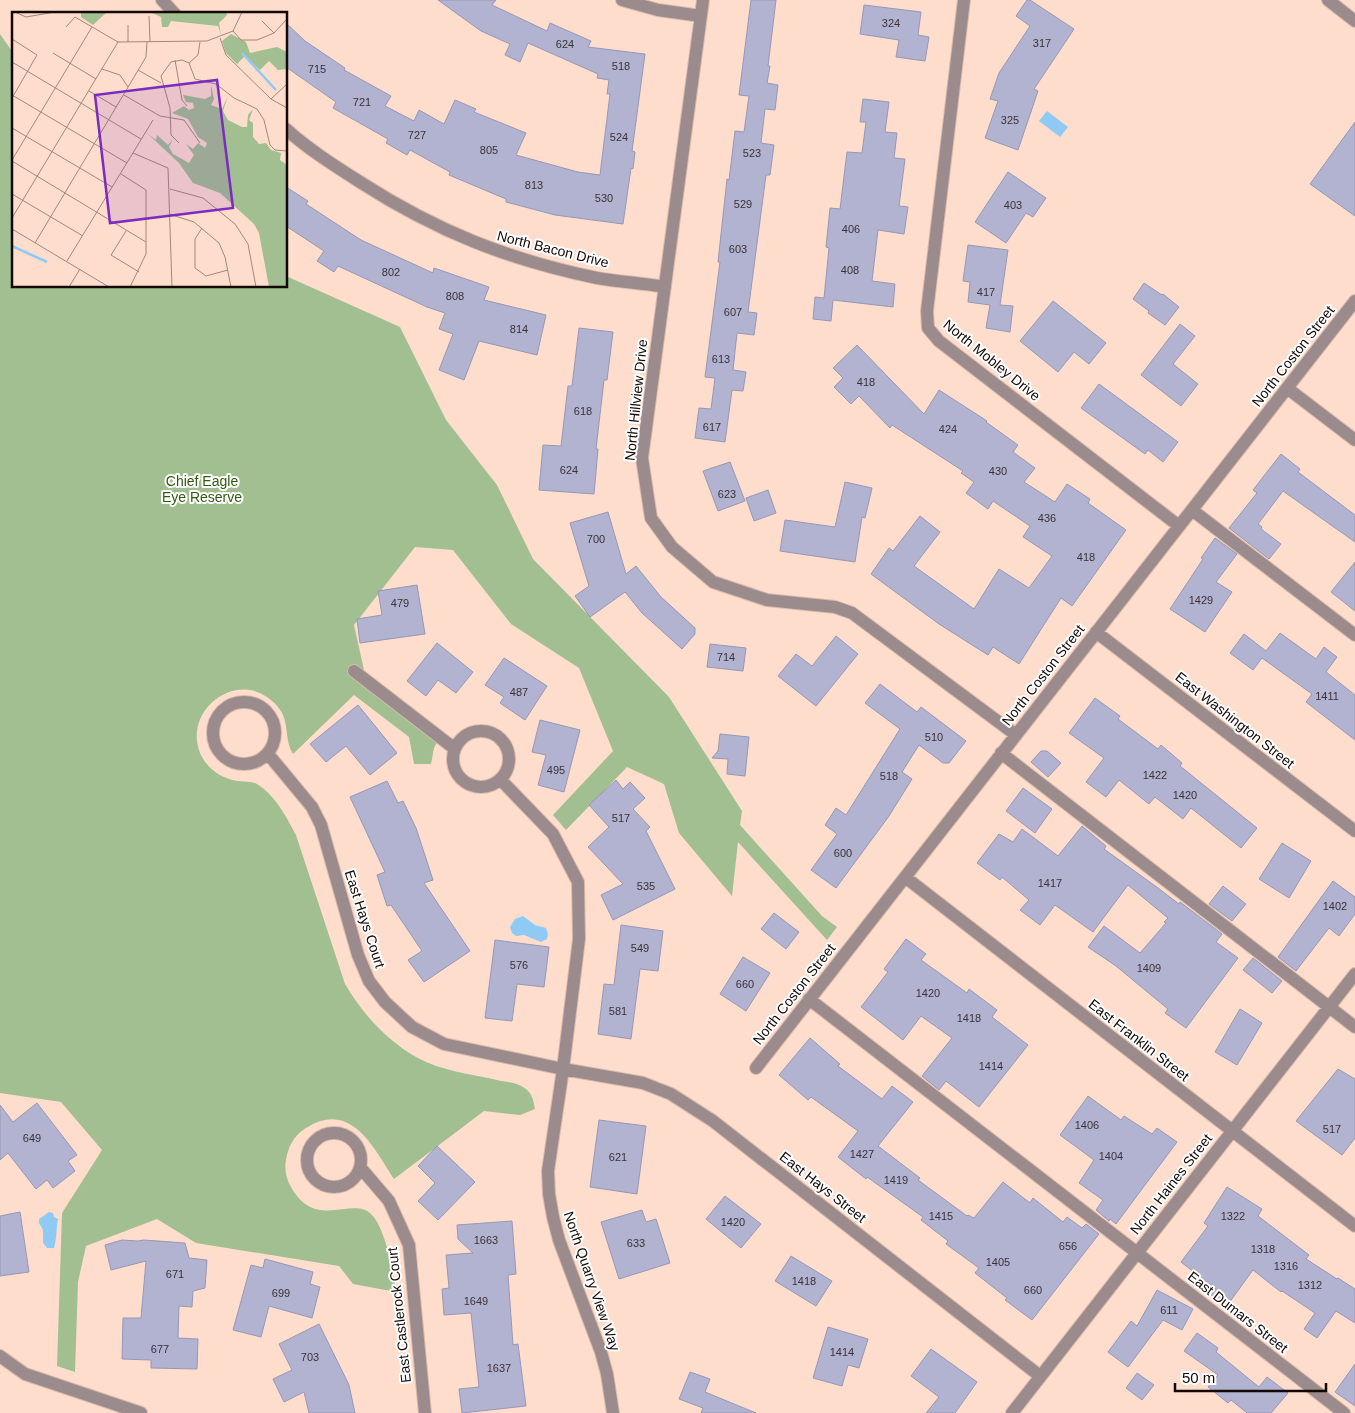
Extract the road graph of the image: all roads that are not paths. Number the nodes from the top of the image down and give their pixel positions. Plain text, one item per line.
1 (162, 0) edge
2 (622, 0) edge
3 (703, 0) edge
4 (964, 0) edge
5 (1328, 0) edge
6 (173, 12) edge
7 (701, 16) junction
8 (1355, 21) edge
9 (288, 131) edge
10 (665, 287) junction
11 (1355, 301) edge
12 (1287, 388) junction
13 (1355, 440) edge
14 (1192, 510) junction
15 (1179, 526) junction
16 (1096, 632) junction
17 (1355, 635) edge
18 (354, 671) dead end
19 (1016, 735) junction
20 (455, 748) junction
21 (1002, 753) junction
22 (268, 754) junction
23 (500, 779) junction
24 (1355, 831) edge
25 (905, 877) junction
26 (1355, 974) edge
27 (809, 999) junction
28 (1329, 1007) junction
29 (1355, 1027) edge
30 (756, 1068) dead end
31 (564, 1069) junction
32 (1232, 1131) junction
33 (360, 1168) junction
34 (1355, 1226) edge
35 (1137, 1252) junction
36 (0, 1356) edge
37 (1040, 1376) junction
38 (113, 1409) edge
39 (141, 1413) edge
40 (425, 1413) edge
41 (613, 1413) edge
42 (1012, 1413) edge
43 (1344, 1413) edge

1 - 6 street
2 - 7 street
3 - 7 street, North Hillview Drive
4 - 15 street, North Mobley Drive
5 - 8 street
7 - 10 street, North Hillview Drive
9 - 10 street, North Bacon Drive
10 - 19 street, North Hillview Drive
11 - 12 street, North Coston Street
12 - 13 street
12 - 14 street, North Coston Street
14 - 15 street, North Coston Street
14 - 17 street
15 - 16 street, North Coston Street
16 - 19 street, North Coston Street
16 - 24 street, East Washington Street
18 - 20 street
19 - 21 street, North Coston Street
20 - 23 street
20 - 23 street
21 - 25 street, North Coston Street
21 - 28 street
22 - 22 street
22 - 31 street, East Hays Court
23 - 31 street, North Quarry View Way
25 - 27 street, North Coston Street
25 - 32 street, East Franklin Street
26 - 28 street, North Haines Street
27 - 30 street, North Coston Street
27 - 35 street, East Dumars Street
28 - 29 street
28 - 32 street, North Haines Street
31 - 37 street, East Hays Street
31 - 41 street, North Quarry View Way
32 - 34 street, East Franklin Street
32 - 35 street, North Haines Street
33 - 33 street
33 - 40 street, East Castlerock Court
35 - 37 street, North Haines Street
35 - 43 street, East Dumars Street
36 - 38 street
37 - 42 street, North Haines Street
38 - 39 street

